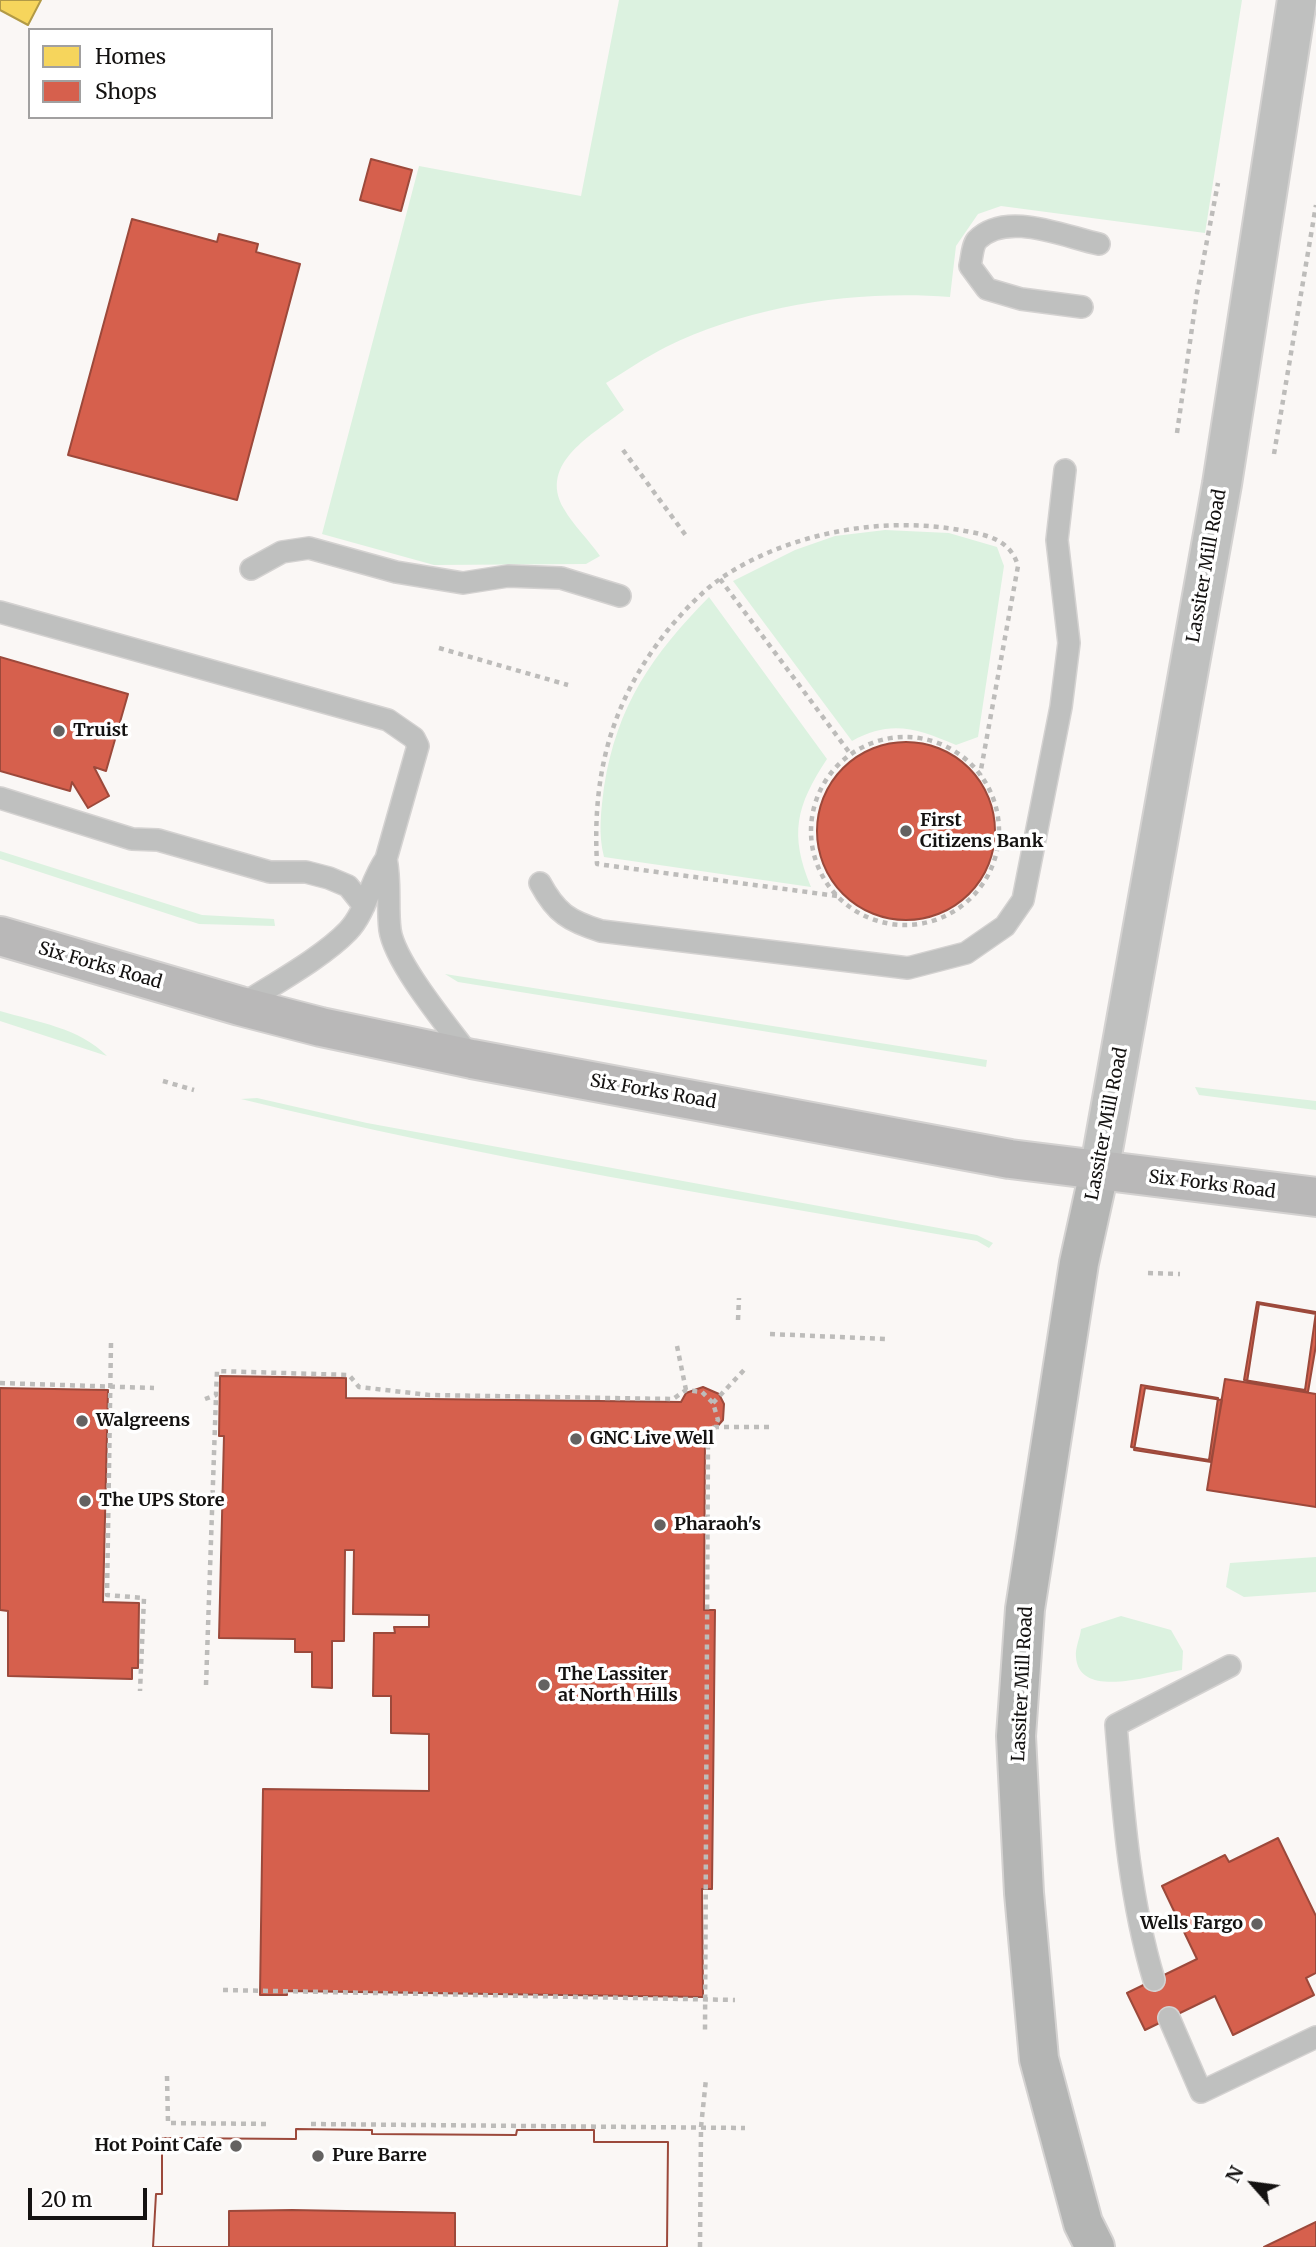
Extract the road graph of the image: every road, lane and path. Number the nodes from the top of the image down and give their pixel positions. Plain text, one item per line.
1 (1297, 0) edge
2 (1218, 183) dead end
3 (1316, 205) edge
4 (1099, 244) dead end
5 (1082, 306) dead end
6 (1177, 433) dead end
7 (623, 450) dead end
8 (1274, 454) dead end
9 (1065, 470) dead end
10 (687, 537) dead end
11 (251, 569) dead end
12 (720, 579) junction
13 (620, 596) dead end
14 (0, 612) edge
15 (439, 648) dead end
16 (568, 685) dead end
17 (849, 752) junction
18 (981, 775) junction
19 (0, 798) edge
20 (386, 859) junction
21 (540, 883) dead end
22 (837, 896) junction
23 (363, 906) junction
24 (0, 936) edge
25 (240, 1006) junction
26 (472, 1059) junction
27 (163, 1080) dead end
28 (194, 1090) dead end
29 (1099, 1172) junction
30 (1316, 1197) edge
31 (1148, 1273) dead end
32 (1180, 1274) dead end
33 (739, 1298) dead end
34 (738, 1320) dead end
35 (769, 1334) dead end
36 (885, 1339) dead end
37 (111, 1343) dead end
38 (677, 1346) dead end
39 (744, 1370) dead end
40 (0, 1382) edge
41 (112, 1385) junction
42 (154, 1388) dead end
43 (686, 1390) junction
44 (216, 1395) junction
45 (205, 1399) dead end
46 (713, 1404) junction
47 (714, 1427) junction
48 (769, 1427) dead end
49 (1230, 1666) dead end
50 (206, 1685) dead end
51 (141, 1691) dead end
52 (1154, 1980) dead end
53 (223, 1990) dead end
54 (706, 2000) junction
55 (735, 2000) dead end
56 (1170, 2018) dead end
57 (705, 2031) dead end
58 (1316, 2037) edge
59 (167, 2076) dead end
60 (706, 2079) dead end
61 (269, 2124) dead end
62 (311, 2124) dead end
63 (701, 2127) junction
64 (745, 2127) dead end
65 (699, 2247) edge
66 (1095, 2247) edge

1 - 29 street, Lassiter Mill Road
2 - 6 path
3 - 8 path
4 - 5 lane
7 - 10 path
9 - 21 lane
11 - 13 lane
12 - 17 path
12 - 18 path
12 - 22 path
14 - 20 lane
15 - 16 path
17 - 18 path
17 - 22 path
18 - 22 path
19 - 23 lane
20 - 23 lane
20 - 26 lane
23 - 25 lane
24 - 25 main road, Six Forks Road
25 - 26 main road, Six Forks Road
26 - 29 main road, Six Forks Road
27 - 28 path
29 - 30 main road, Six Forks Road
29 - 66 main road, Lassiter Mill Road
31 - 32 path
33 - 34 path
35 - 36 path
37 - 41 path
38 - 43 path
39 - 46 path
40 - 41 path
41 - 42 path
41 - 51 path
43 - 44 path
43 - 46 path
44 - 45 path
44 - 50 path
46 - 47 path
47 - 48 path
47 - 54 path
49 - 52 lane
53 - 54 path
54 - 55 path
54 - 57 path
56 - 58 lane
59 - 61 path
60 - 63 path
62 - 63 path
63 - 64 path
63 - 65 path

